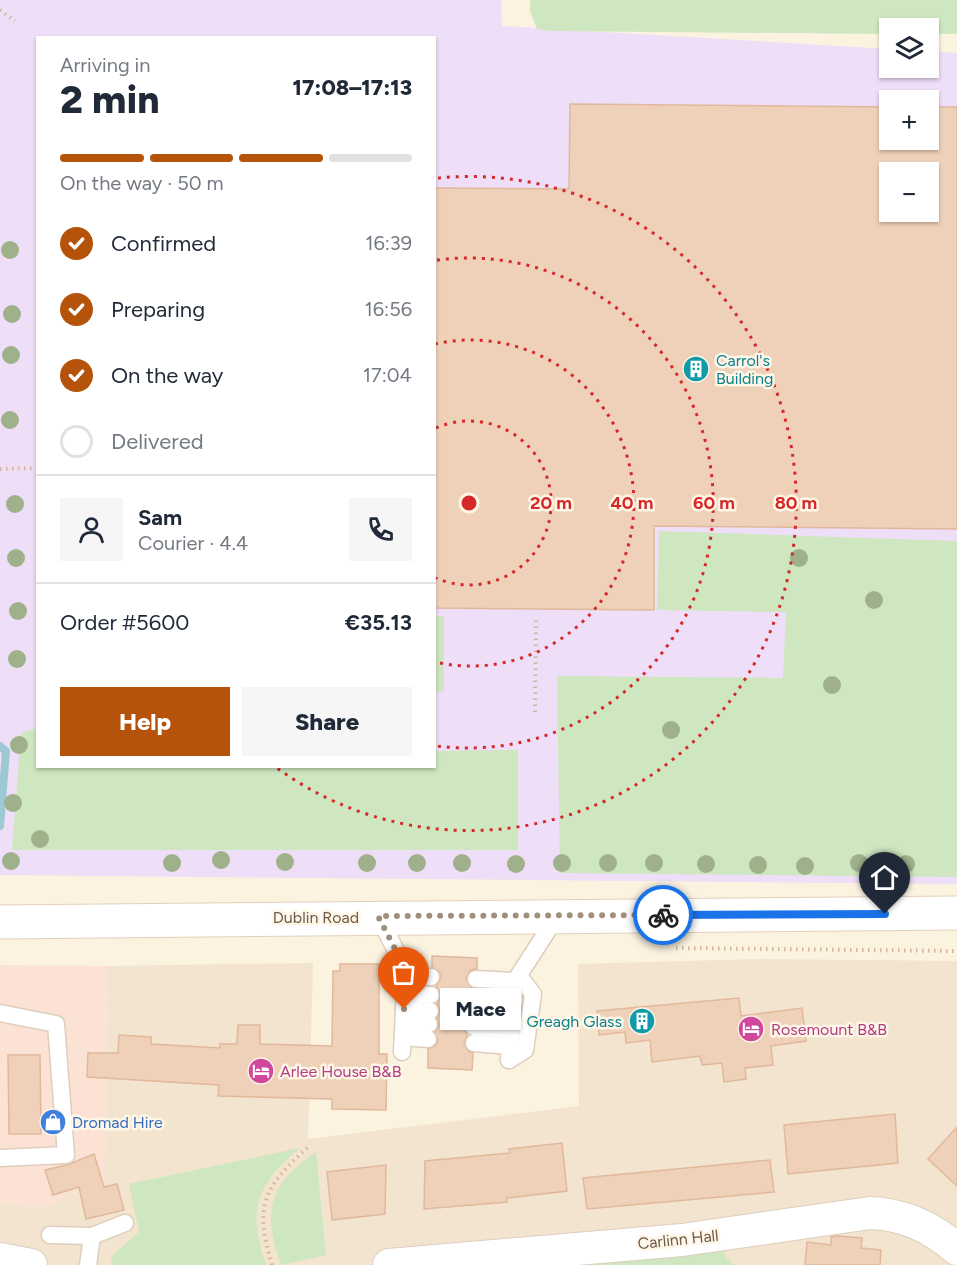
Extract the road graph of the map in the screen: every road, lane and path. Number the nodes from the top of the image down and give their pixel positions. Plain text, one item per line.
1 (0, 10) edge
2 (15, 21) dead end
3 (36, 468) edge
4 (0, 469) edge
5 (536, 619) dead end
6 (535, 712) dead end
7 (957, 914) edge
8 (378, 916) junction
9 (558, 916) junction
10 (0, 921) edge
11 (406, 975) junction
12 (431, 977) dead end
13 (476, 979) dead end
14 (517, 979) junction
15 (0, 1013) edge
16 (404, 1023) junction
17 (512, 1023) junction
18 (308, 1147) dead end
19 (0, 1158) edge
20 (125, 1223) dead end
21 (50, 1235) dead end
22 (92, 1236) junction
23 (957, 1249) edge
24 (0, 1259) edge
25 (31, 1265) edge
26 (88, 1265) edge
27 (272, 1265) edge
28 (389, 1265) edge

1 - 2 path
3 - 4 path
5 - 6 path
7 - 9 main road, Dublin Road
8 - 9 main road, Dublin Road
8 - 10 main road, Dublin Road
8 - 11 lane
9 - 14 lane
11 - 12 lane
11 - 16 lane
13 - 14 lane
14 - 17 lane
14 - 17 lane
15 - 19 lane
16 - 16 lane
17 - 17 lane
18 - 27 path
20 - 22 lane
21 - 22 lane
22 - 26 lane
23 - 28 street, Carlinn Hall
24 - 25 street

